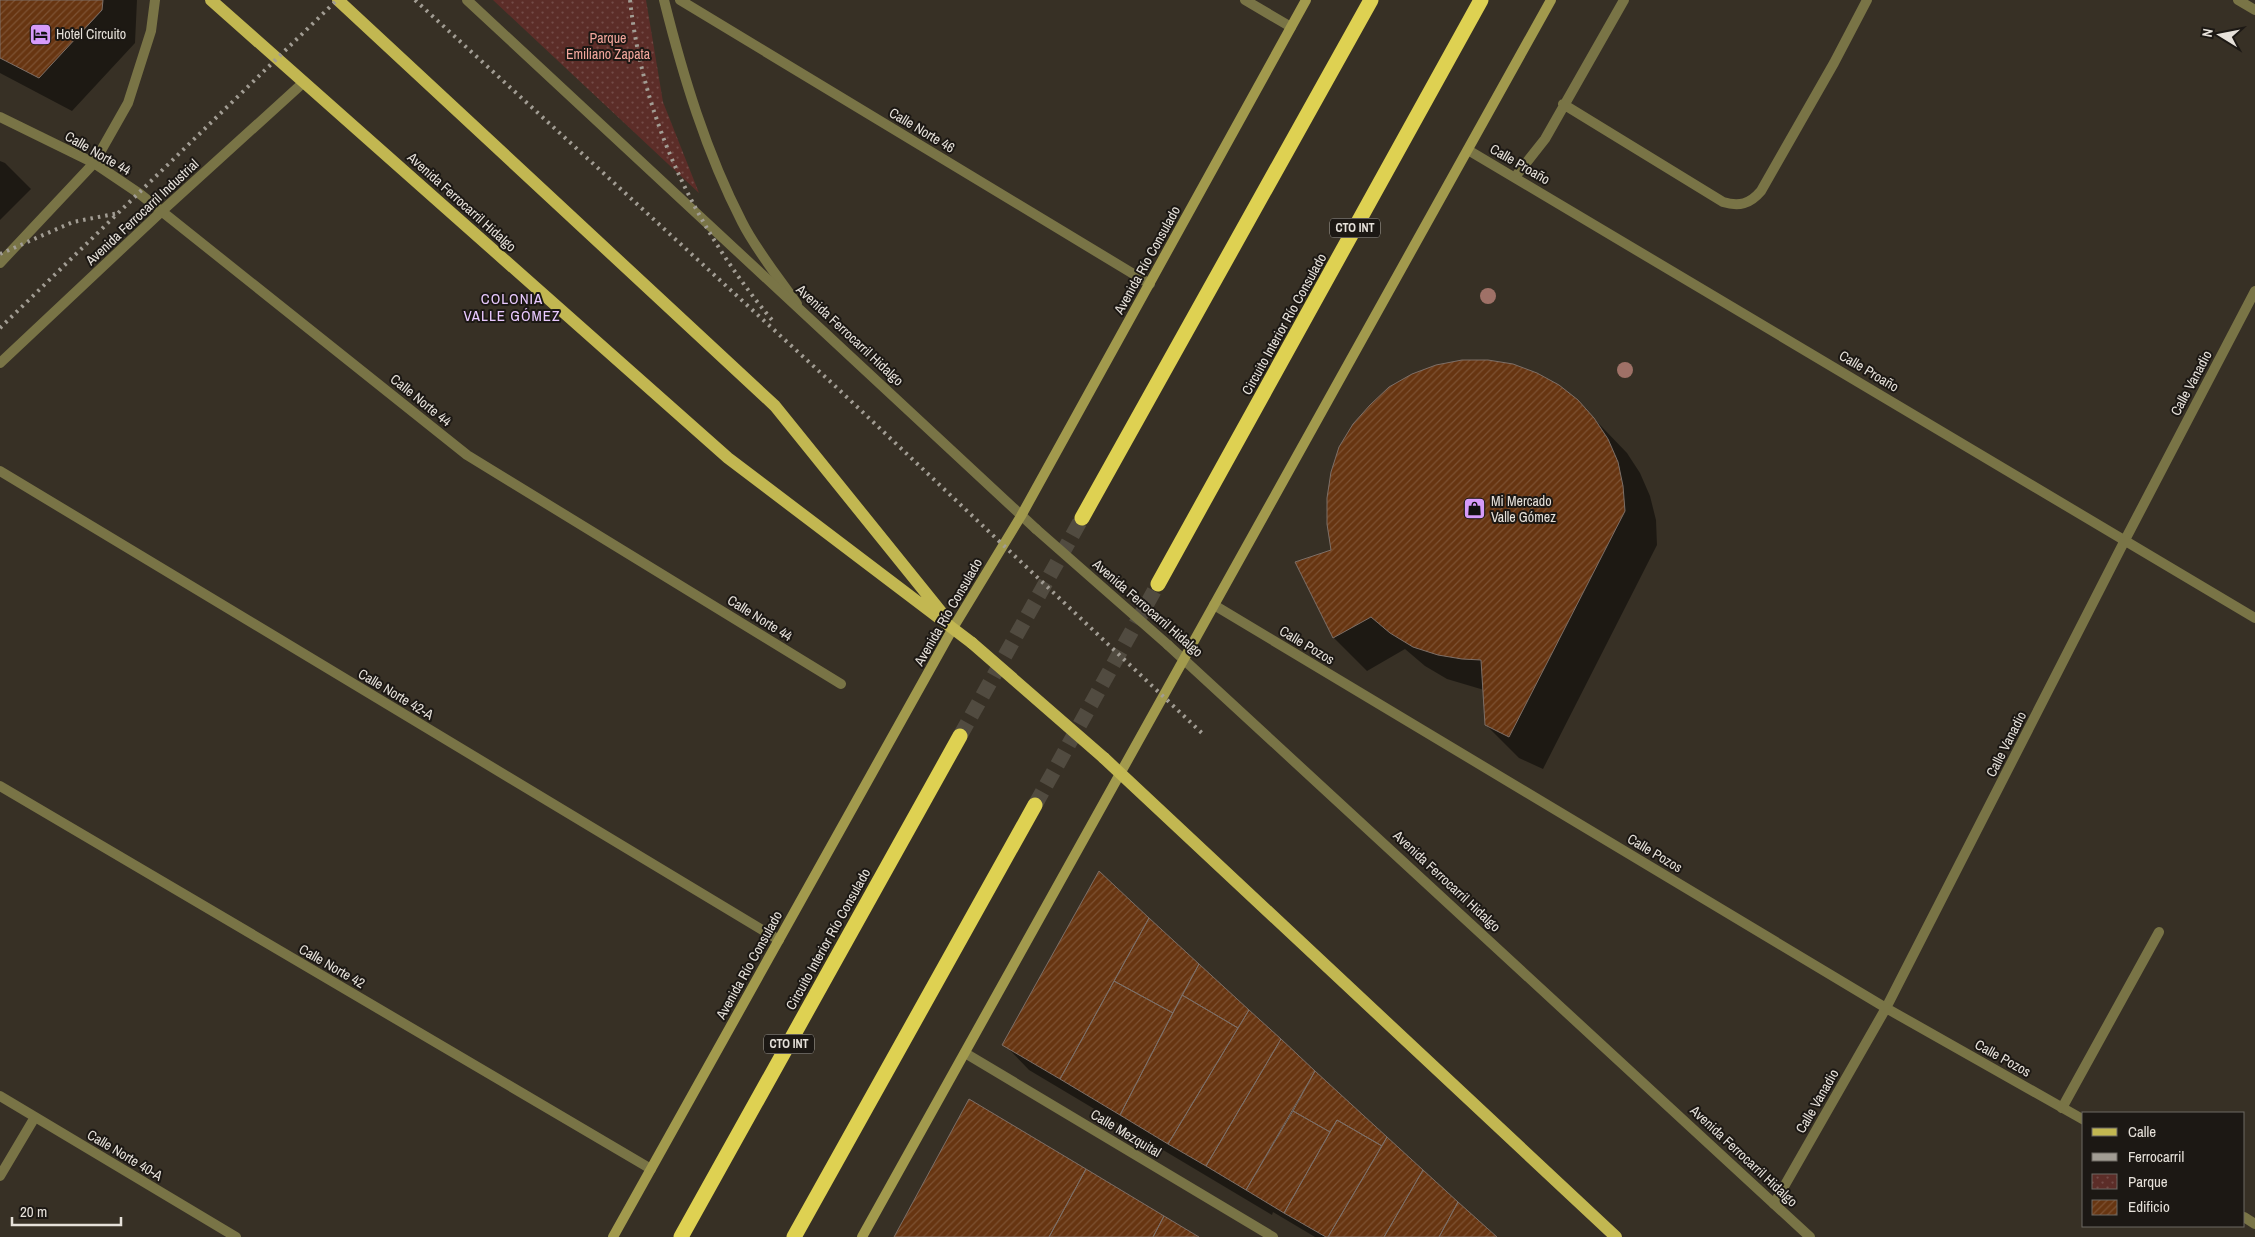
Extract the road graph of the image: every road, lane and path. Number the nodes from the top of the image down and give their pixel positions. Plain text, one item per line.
1 (155, 0) edge
2 (211, 0) edge
3 (338, 0) edge
4 (467, 0) edge
5 (664, 0) edge
6 (680, 0) edge
7 (1245, 0) edge
8 (1306, 0) edge
9 (1371, 0) edge
10 (1480, 0) edge
11 (1551, 0) edge
12 (1624, 0) edge
13 (1867, 0) edge
14 (2238, 0) edge
15 (2255, 10) edge
16 (1292, 26) junction
17 (304, 82) junction
18 (1563, 104) junction
19 (0, 117) edge
20 (1468, 150) junction
21 (94, 163) junction
22 (1515, 176) junction
23 (163, 210) junction
24 (0, 263) edge
25 (1150, 284) junction
26 (2255, 292) edge
27 (800, 309) junction
28 (0, 364) edge
29 (0, 471) edge
30 (1021, 516) junction
31 (1082, 518) tunnel mouth
32 (2125, 540) junction
33 (1158, 584) tunnel mouth
34 (1214, 605) junction
35 (2255, 618) edge
36 (954, 628) junction
37 (1184, 659) junction
38 (841, 684) dead end
39 (960, 736) tunnel mouth
40 (1121, 773) junction
41 (0, 786) edge
42 (1035, 805) tunnel mouth
43 (2159, 932) dead end
44 (779, 940) junction
45 (1886, 1008) junction
46 (965, 1053) junction
47 (0, 1096) edge
48 (2062, 1108) junction
49 (35, 1117) junction
50 (2082, 1119) edge
51 (651, 1169) junction
52 (0, 1176) edge
53 (1774, 1204) junction
54 (236, 1237) edge
55 (613, 1237) edge
56 (681, 1237) edge
57 (794, 1237) edge
58 (862, 1237) edge
59 (1273, 1237) edge
60 (1616, 1237) edge
61 (1810, 1237) edge

1 - 21 street
2 - 17 main road, Avenida Ferrocarril Hidalgo
3 - 36 main road, Avenida Ferrocarril Hidalgo
4 - 27 street, Avenida Ferrocarril Hidalgo
5 - 27 street
6 - 25 street, Calle Norte 46
7 - 16 street
8 - 16 main road, Avenida Río Consulado
9 - 31 highway
10 - 33 highway, Circuito Interior Río Consulado / CTO INT
11 - 20 main road
12 - 18 street
13 - 18 street
14 - 15 street
16 - 25 main road, Avenida Río Consulado
17 - 23 street, Avenida Ferrocarril Industrial
17 - 36 main road, Avenida Ferrocarril Hidalgo
18 - 22 street
19 - 21 street, Calle Norte 44
20 - 22 street, Calle Proaño
20 - 34 main road
21 - 23 street, Calle Norte 44
21 - 24 street
22 - 32 street, Calle Proaño
23 - 28 street, Avenida Ferrocarril Industrial
23 - 38 street, Calle Norte 44
25 - 30 main road, Avenida Río Consulado
26 - 32 street, Calle Vanadio
27 - 30 street, Avenida Ferrocarril Hidalgo
29 - 44 street, Calle Norte 42-A
30 - 36 main road, Avenida Río Consulado
30 - 37 street, Avenida Ferrocarril Hidalgo, bridge
32 - 35 street, Calle Proaño
32 - 45 street, Calle Vanadio
34 - 37 main road
34 - 45 street, Calle Pozos
36 - 40 main road, Avenida Ferrocarril Hidalgo, bridge
36 - 44 main road, Avenida Río Consulado
37 - 40 main road
37 - 53 street, Avenida Ferrocarril Hidalgo
39 - 56 highway, Circuito Interior Río Consulado / CTO INT
40 - 46 main road
40 - 60 main road, Avenida Ferrocarril Hidalgo
41 - 51 street, Calle Norte 42
42 - 57 highway
43 - 48 street
44 - 51 main road, Avenida Río Consulado
45 - 48 street, Calle Pozos
45 - 53 street, Calle Vanadio
46 - 58 main road
46 - 59 street, Calle Mezquital
47 - 49 street, Calle Norte 40-A
48 - 50 street, Calle Pozos
49 - 52 street
49 - 54 street, Calle Norte 40-A
51 - 55 main road, Avenida Río Consulado
53 - 61 street, Avenida Ferrocarril Hidalgo

